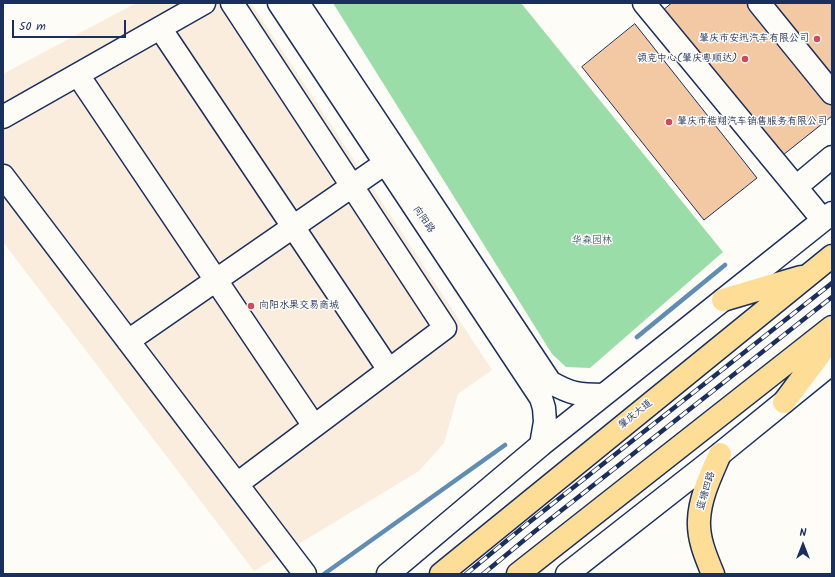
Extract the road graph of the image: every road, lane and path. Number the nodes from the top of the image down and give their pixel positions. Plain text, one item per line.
1 (204, 3) edge
2 (232, 3) edge
3 (279, 3) edge
4 (298, 3) edge
5 (644, 3) edge
6 (759, 3) edge
7 (160, 28) junction
8 (78, 75) junction
9 (832, 93) edge
10 (3, 117) edge
11 (832, 157) edge
12 (392, 159) junction
13 (3, 176) edge
14 (352, 186) junction
15 (796, 187) junction
16 (828, 216) edge
17 (293, 227) junction
18 (832, 256) edge
19 (809, 274) junction
20 (216, 280) junction
21 (723, 300) junction
22 (832, 327) edge
23 (832, 338) edge
24 (128, 341) junction
25 (832, 363) edge
26 (389, 370) junction
27 (603, 395) junction
28 (784, 402) junction
29 (314, 426) junction
30 (541, 445) junction
31 (720, 454) junction
32 (237, 484) junction
33 (305, 574) edge
34 (388, 574) edge
35 (440, 574) edge
36 (518, 574) edge
37 (567, 574) edge
38 (713, 574) edge

1 - 7 street
2 - 14 street
3 - 12 street, 向阳路
4 - 12 street, 向阳路
5 - 15 street
6 - 9 street
7 - 8 street
7 - 17 street
8 - 10 street
8 - 20 street
11 - 15 street
12 - 14 street
12 - 27 street, 向阳路
12 - 30 street, 向阳路
13 - 24 street
14 - 17 street
14 - 26 street
15 - 16 street
16 - 21 street
17 - 20 street
17 - 26 street
18 - 19 main road, 肇庆大道
19 - 21 main road
19 - 35 main road, 肇庆大道
20 - 24 street
20 - 29 street
21 - 27 street
22 - 36 main road
23 - 28 main road
24 - 32 street
25 - 28 street
26 - 29 street
27 - 30 street
28 - 31 street
29 - 32 street
30 - 34 street
31 - 37 street
31 - 38 main road, 蓝塘四路
32 - 33 street

